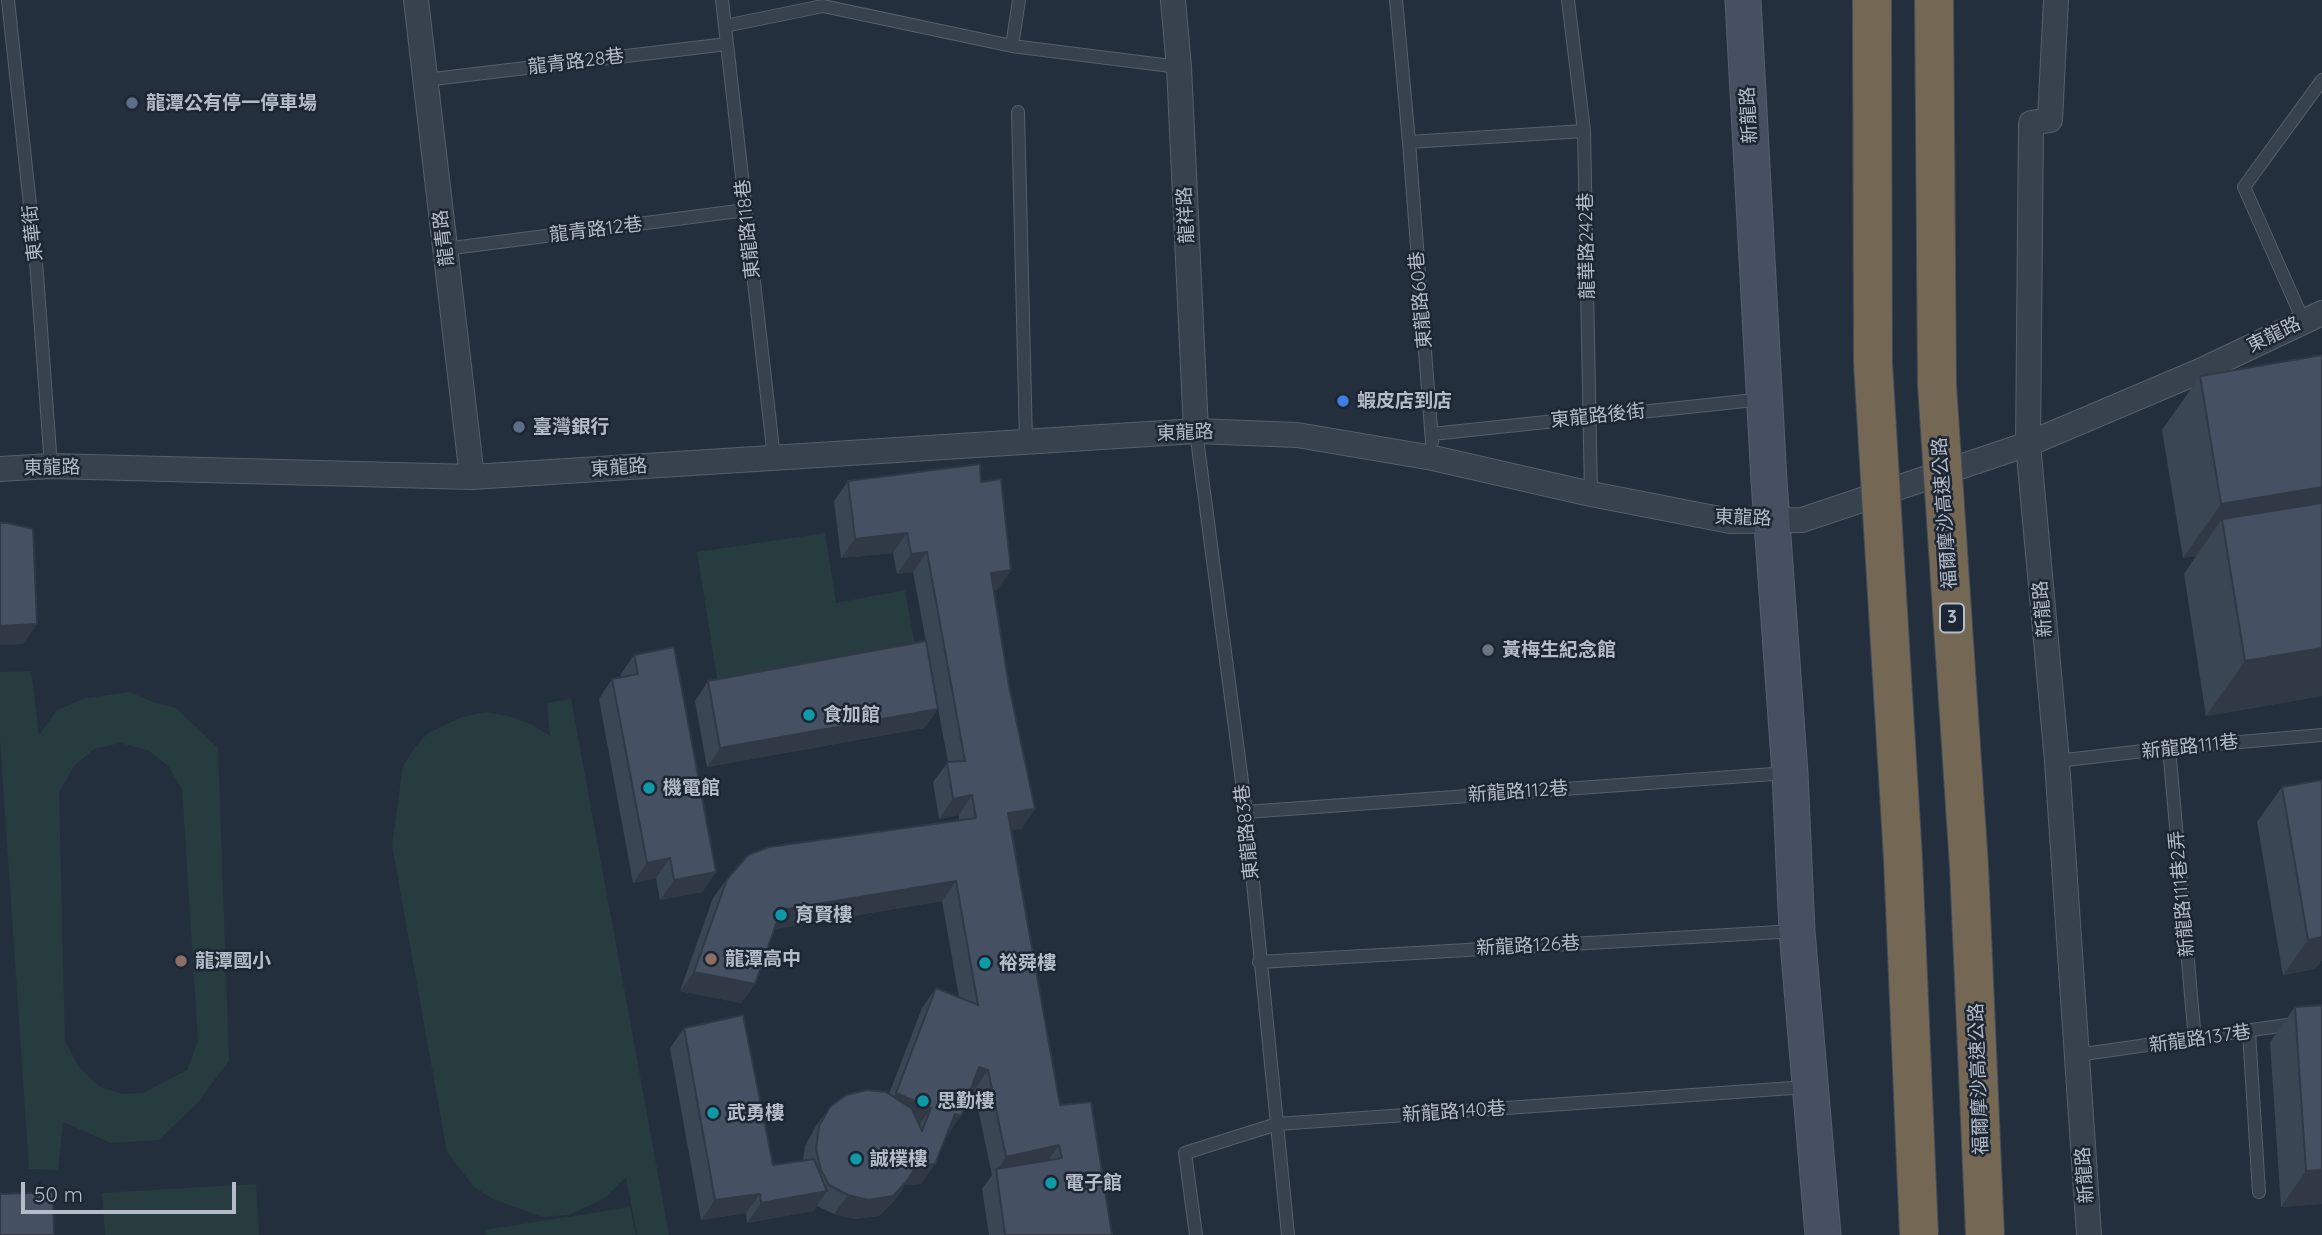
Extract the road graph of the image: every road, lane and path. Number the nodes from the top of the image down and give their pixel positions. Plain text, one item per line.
1 (8, 0) edge
2 (416, 0) edge
3 (722, 0) edge
4 (1019, 0) edge
5 (1173, 0) edge
6 (1395, 0) edge
7 (1568, 0) edge
8 (1743, 0) edge
9 (1872, 0) edge
10 (1934, 0) edge
11 (2056, 0) edge
12 (725, 26) junction
13 (727, 44) junction
14 (1012, 46) junction
15 (1179, 67) junction
16 (425, 80) junction
17 (2322, 80) edge
18 (1018, 112) dead end
19 (1584, 131) junction
20 (1409, 142) junction
21 (746, 211) junction
22 (445, 249) junction
23 (2312, 317) edge
24 (1764, 399) junction
25 (1590, 416) junction
26 (1196, 430) junction
27 (1026, 442) junction
28 (2028, 444) junction
29 (1433, 446) junction
30 (775, 458) junction
31 (51, 466) junction
32 (0, 469) edge
33 (472, 477) junction
34 (1591, 494) junction
35 (1772, 519) junction
36 (2322, 735) edge
37 (2169, 748) junction
38 (2057, 761) junction
39 (1790, 773) junction
40 (1246, 812) junction
41 (1797, 931) junction
42 (1259, 962) junction
43 (2322, 1020) edge
44 (2249, 1032) junction
45 (2195, 1040) junction
46 (2077, 1055) junction
47 (1811, 1087) junction
48 (1277, 1124) junction
49 (2259, 1192) dead end
50 (1196, 1235) edge
51 (1288, 1235) edge
52 (1823, 1235) edge
53 (1919, 1235) edge
54 (1985, 1235) edge
55 (2089, 1235) edge

1 - 31 lane, 東華街
2 - 16 street, 龍青路
3 - 12 lane, 東龍路118巷
4 - 14 lane
5 - 15 street, 龍祥路
6 - 20 lane, 東龍路60巷
7 - 19 lane, 龍華路242巷
8 - 24 street, 新龍路
9 - 53 highway, bridge
10 - 54 highway, 福爾摩沙高速公路 / 3, bridge
11 - 28 street, 新龍路
12 - 13 lane, 東龍路118巷
12 - 14 lane
13 - 16 lane, 龍青路28巷
13 - 21 lane, 東龍路118巷
14 - 15 lane
15 - 26 street, 龍祥路
16 - 22 street, 龍青路
17 - 23 lane
18 - 27 lane
19 - 20 lane
19 - 25 lane, 龍華路242巷
20 - 29 lane, 東龍路60巷
21 - 22 lane, 龍青路12巷
21 - 30 lane, 東龍路118巷
22 - 33 street, 龍青路
23 - 28 street, 東龍路
24 - 25 lane, 東龍路後街
24 - 35 street, 新龍路
25 - 29 lane, 東龍路後街
25 - 34 lane, 龍華路242巷
26 - 27 street, 東龍路
26 - 29 street, 東龍路
26 - 40 lane, 東龍路83巷
27 - 30 street, 東龍路
28 - 35 street, 東龍路
28 - 38 street, 新龍路
29 - 34 street, 東龍路
30 - 33 street, 東龍路
31 - 32 street, 東龍路
31 - 33 street, 東龍路
34 - 35 street, 東龍路
35 - 39 street, 新龍路
36 - 37 lane, 新龍路111巷
37 - 38 lane, 新龍路111巷
37 - 45 lane, 新龍路111巷2弄
38 - 46 street, 新龍路
39 - 40 lane, 新龍路112巷
39 - 41 street, 新龍路
40 - 42 lane, 東龍路83巷
41 - 42 lane, 新龍路126巷
41 - 47 street, 新龍路
42 - 48 lane, 東龍路83巷
43 - 44 lane, 新龍路137巷
44 - 45 lane, 新龍路137巷
44 - 49 lane
45 - 46 lane, 新龍路137巷
46 - 55 street, 新龍路
47 - 48 lane, 新龍路140巷
47 - 52 street, 新龍路
48 - 50 lane, 新龍路140巷
48 - 51 lane, 東龍路83巷

